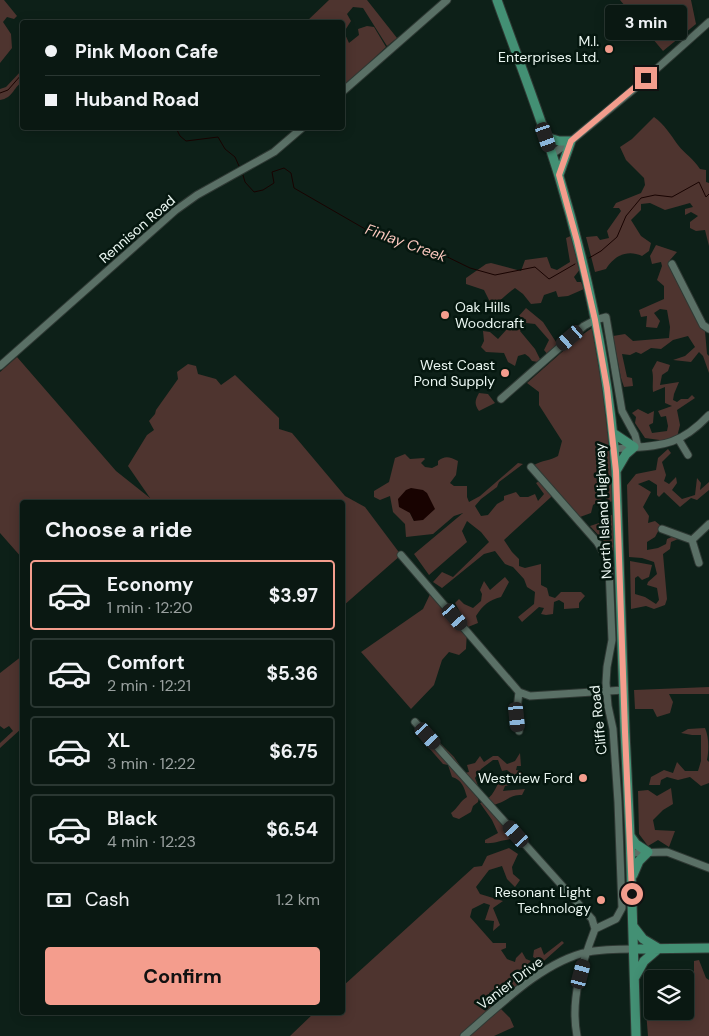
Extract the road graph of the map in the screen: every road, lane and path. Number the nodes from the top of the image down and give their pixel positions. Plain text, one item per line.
1 (447, 0) edge
2 (498, 0) edge
3 (709, 22) edge
4 (345, 89) edge
5 (300, 130) edge
6 (546, 137) junction
7 (571, 141) junction
8 (552, 154) junction
9 (559, 175) junction
10 (672, 264) dead end
11 (595, 320) junction
12 (709, 329) edge
13 (0, 366) edge
14 (501, 399) dead end
15 (709, 415) edge
16 (613, 433) junction
17 (679, 440) junction
18 (636, 447) junction
19 (614, 448) junction
20 (688, 455) dead end
21 (531, 467) dead end
22 (616, 471) junction
23 (709, 524) edge
24 (662, 529) dead end
25 (692, 540) junction
26 (401, 555) dead end
27 (699, 563) dead end
28 (624, 690) junction
29 (607, 691) junction
30 (519, 692) junction
31 (415, 722) dead end
32 (518, 731) dead end
33 (630, 836) junction
34 (648, 852) junction
35 (631, 853) junction
36 (709, 868) edge
37 (632, 876) junction
38 (633, 926) junction
39 (595, 929) junction
40 (709, 948) edge
41 (634, 949) junction
42 (658, 949) junction
43 (587, 952) junction
44 (634, 979) junction
45 (464, 1036) edge
46 (577, 1036) edge
47 (636, 1036) edge

1 - 4 street
2 - 6 main road, North Island Highway
3 - 7 street
5 - 13 street, Rennison Road
6 - 7 main road
6 - 8 main road, North Island Highway
7 - 8 street
7 - 9 main road
8 - 9 main road, North Island Highway
9 - 11 main road, North Island Highway
10 - 12 street
11 - 14 street
11 - 16 main road, North Island Highway
11 - 18 street
15 - 17 street
16 - 18 main road
16 - 19 main road, North Island Highway
17 - 18 street
17 - 20 street
18 - 19 street
18 - 22 main road
19 - 22 main road, North Island Highway
21 - 29 street, Cliffe Road
22 - 28 main road, North Island Highway
23 - 25 street
24 - 25 street
25 - 27 street
26 - 30 street
28 - 29 street
28 - 33 main road, North Island Highway
29 - 30 street
29 - 39 street, Cliffe Road
30 - 32 street
31 - 39 street
33 - 34 main road
33 - 35 main road, North Island Highway
34 - 35 street
34 - 36 street
34 - 37 main road
35 - 37 main road, North Island Highway
37 - 38 main road, North Island Highway
38 - 41 main road, North Island Highway
38 - 42 main road
39 - 43 street
40 - 42 main road
41 - 42 main road
41 - 43 street, Vanier Drive
41 - 44 main road, North Island Highway
42 - 44 main road
43 - 45 street, Vanier Drive
43 - 46 street
44 - 47 main road, North Island Highway

